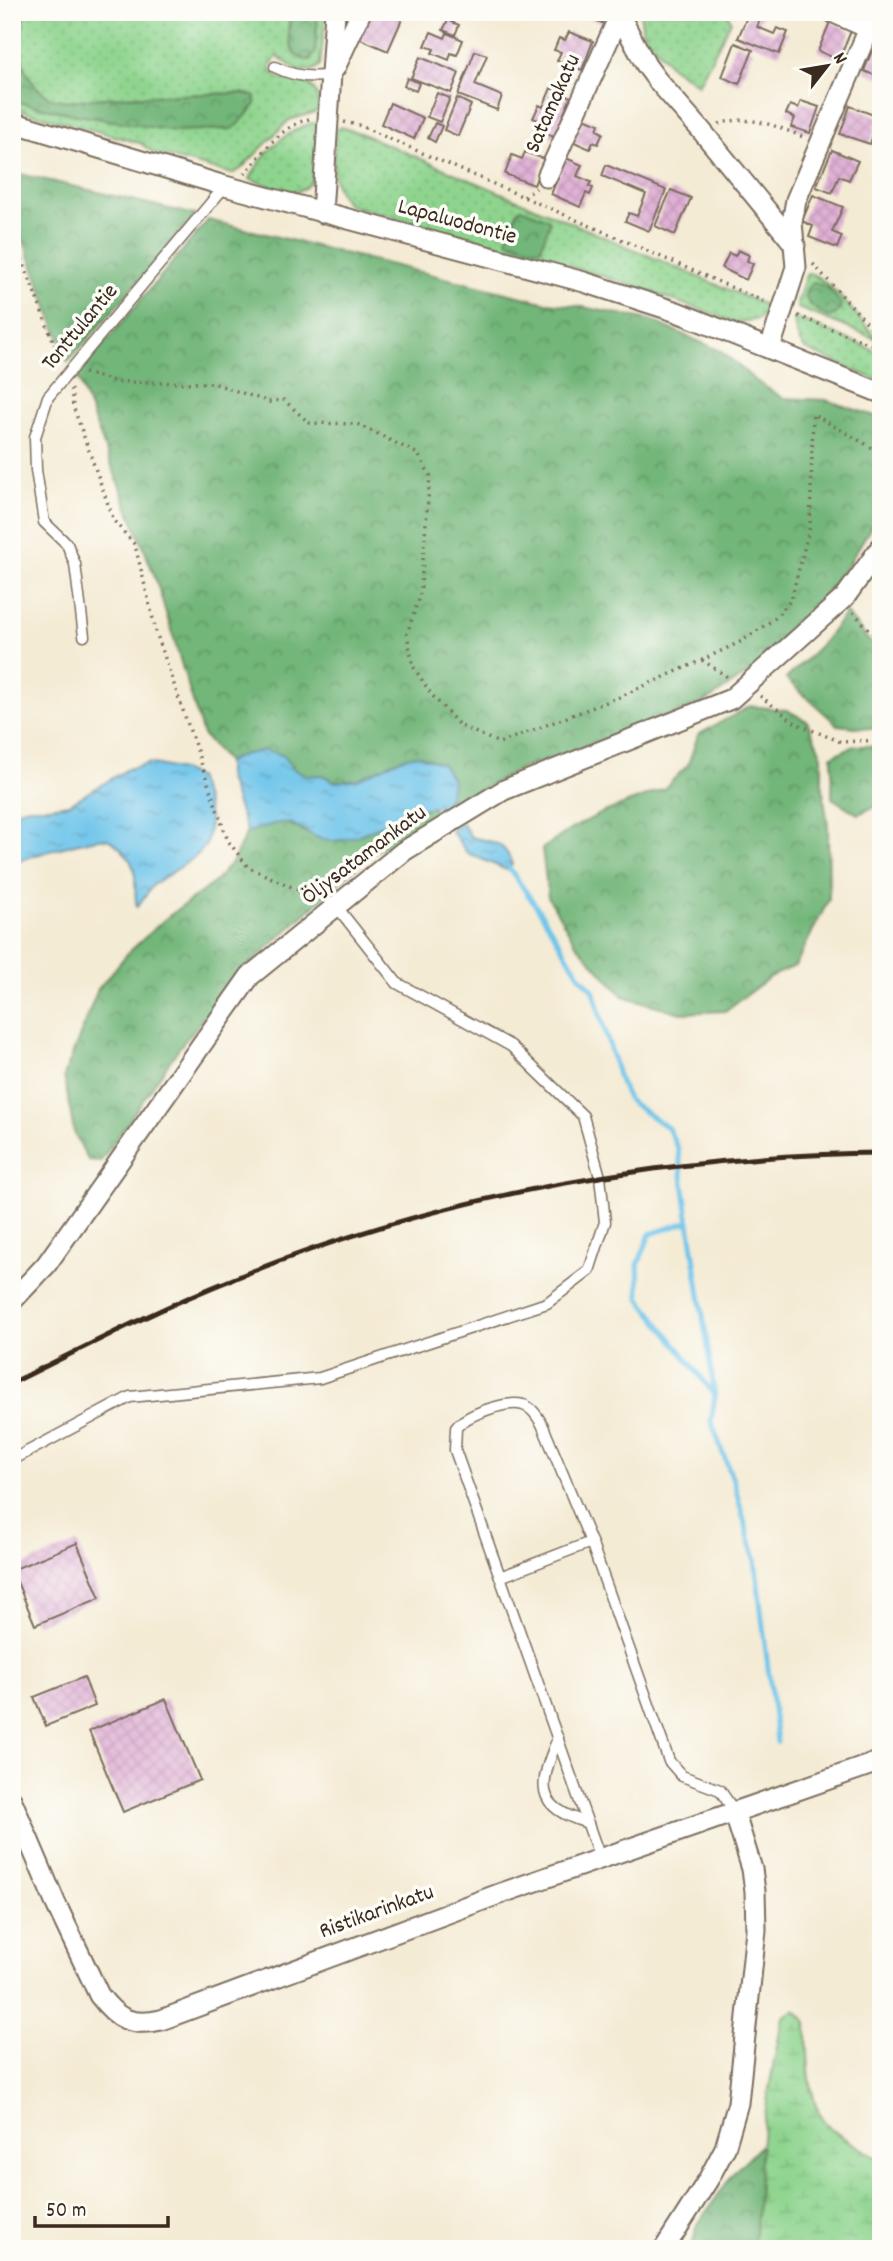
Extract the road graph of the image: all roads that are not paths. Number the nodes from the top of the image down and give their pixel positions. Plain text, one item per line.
1 (335, 12) edge
2 (361, 12) edge
3 (832, 12) edge
4 (621, 14) edge
5 (875, 25) edge
6 (275, 67) dead end
7 (331, 75) junction
8 (12, 122) edge
9 (547, 177) dead end
10 (230, 187) junction
11 (322, 212) junction
12 (795, 245) junction
13 (769, 348) junction
14 (881, 393) edge
15 (881, 547) edge
16 (84, 636) dead end
17 (337, 907) junction
18 (12, 1301) edge
19 (12, 1460) edge
20 (591, 1542) junction
21 (500, 1577) junction
22 (558, 1738) junction
23 (881, 1761) edge
24 (12, 1801) edge
25 (734, 1811) junction
26 (588, 1823) junction
27 (600, 1858) junction
28 (664, 2249) edge

1 - 7 street
2 - 7 street
3 - 5 street
4 - 9 street, Satamakatu
4 - 12 street
5 - 12 street
6 - 7 lane
7 - 11 street
8 - 10 street, Lapaluodontie
10 - 11 street, Lapaluodontie
10 - 16 lane, Tonttulantie
11 - 13 street, Lapaluodontie
12 - 13 street
13 - 14 street, Lapaluodontie
15 - 17 street, Öljysatamankatu
17 - 18 street, Öljysatamankatu
17 - 19 lane
20 - 21 lane
20 - 21 lane
20 - 25 lane
21 - 22 lane
22 - 26 lane
22 - 26 lane
23 - 25 street, Ristikarinkatu
24 - 27 street, Ristikarinkatu
25 - 27 street, Ristikarinkatu
25 - 28 street
26 - 27 lane

